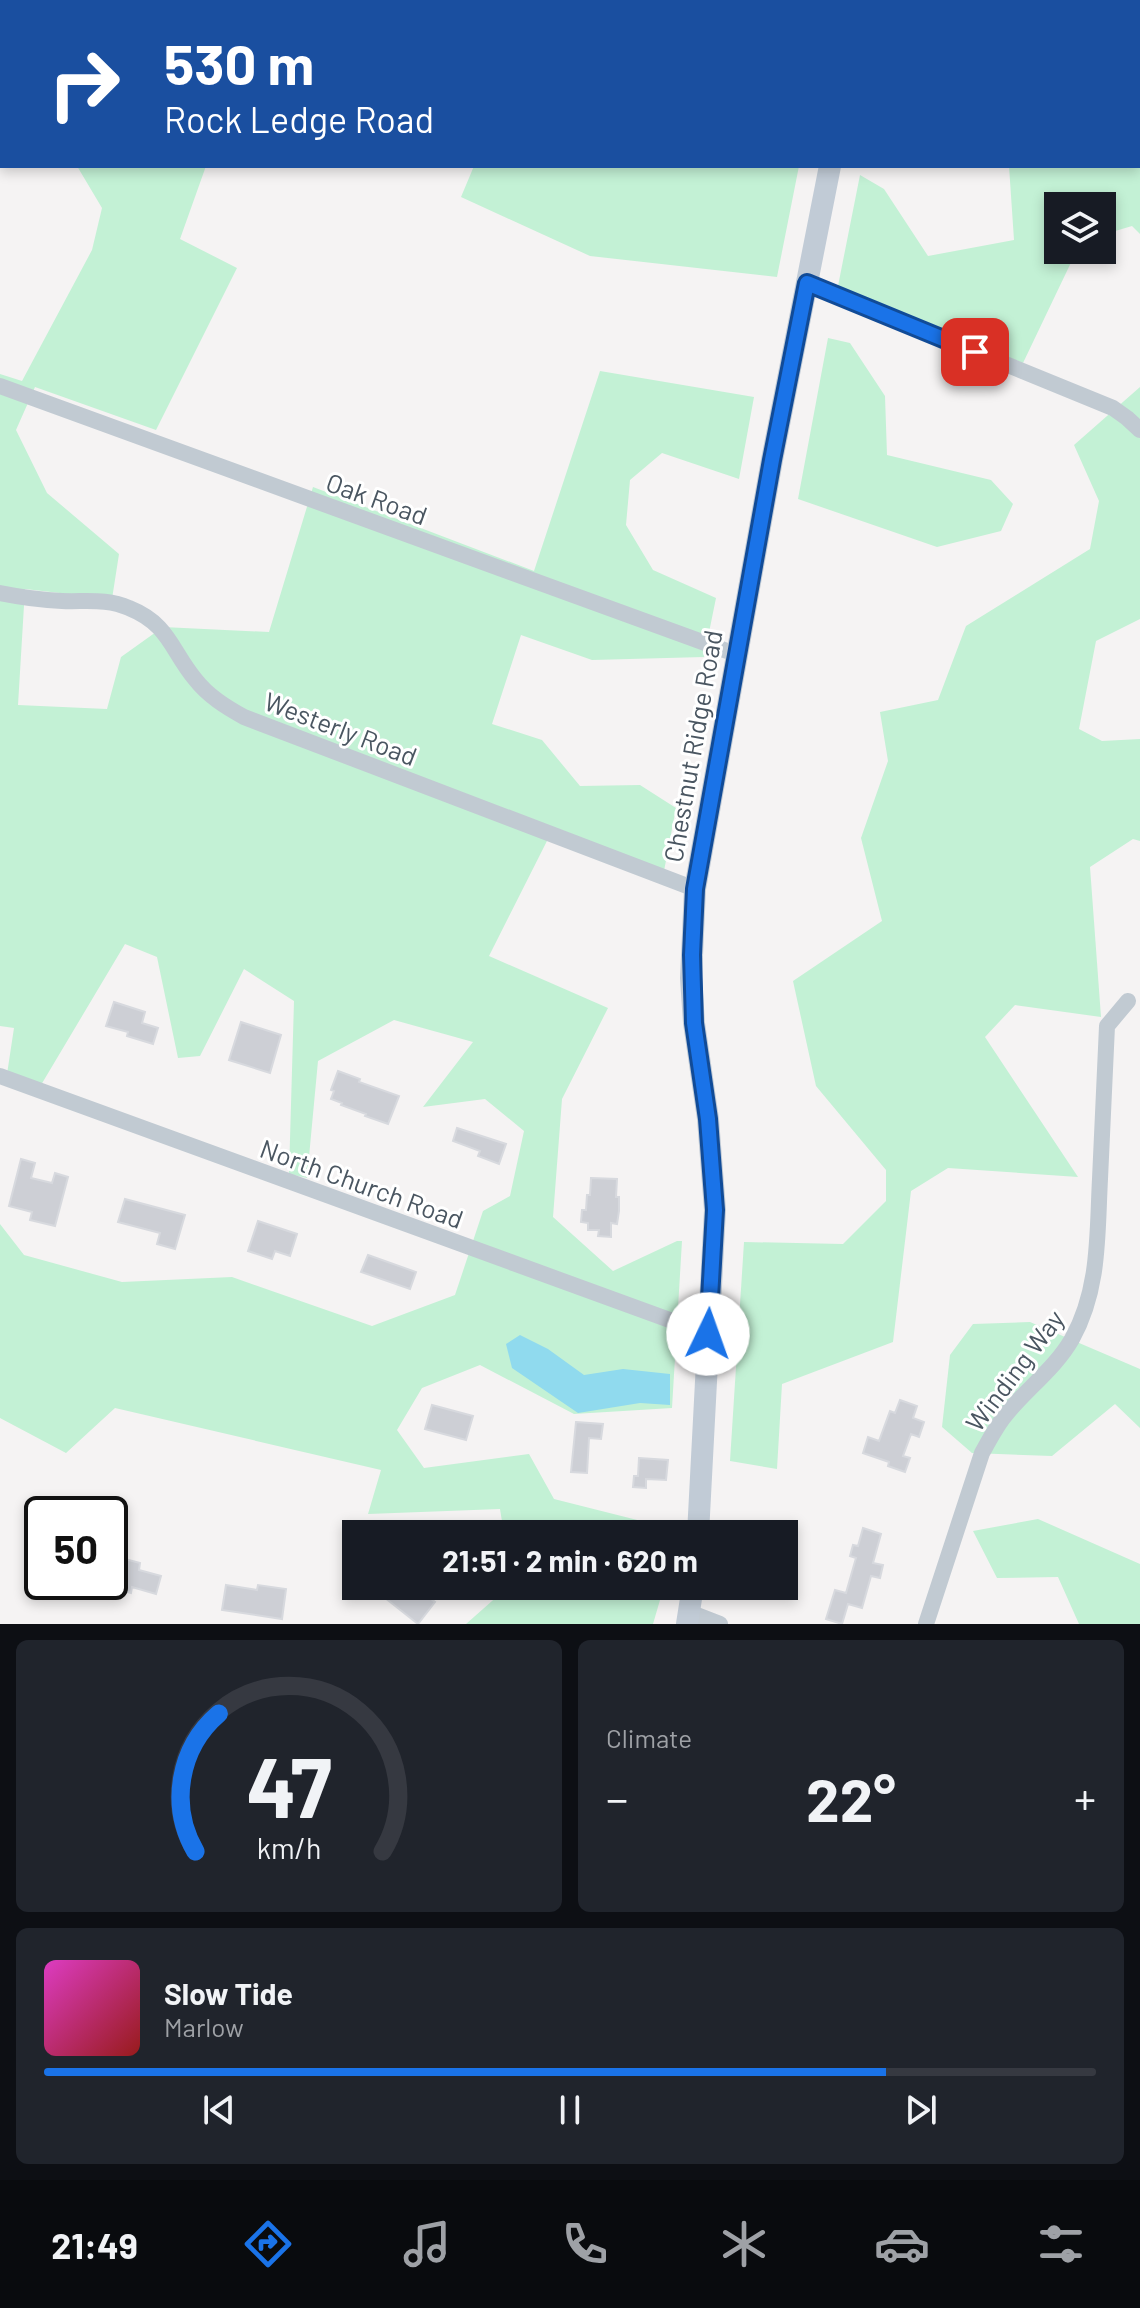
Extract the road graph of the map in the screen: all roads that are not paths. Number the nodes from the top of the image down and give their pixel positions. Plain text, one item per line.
1 (830, 168) edge
2 (807, 283) junction
3 (0, 386) edge
4 (1140, 430) edge
5 (0, 593) edge
6 (738, 655) junction
7 (695, 889) junction
8 (1128, 1001) dead end
9 (0, 1076) edge
10 (708, 1334) junction
11 (699, 1520) edge
12 (688, 1618) edge
13 (720, 1624) edge
14 (926, 1624) edge

1 - 2 main road, Chestnut Ridge Road
2 - 4 street
2 - 6 main road, Chestnut Ridge Road
3 - 6 street, Oak Road
5 - 7 street, Westerly Road
6 - 7 main road, Chestnut Ridge Road
7 - 10 main road, Chestnut Ridge Road
8 - 14 street, Winding Way
9 - 10 street, North Church Road
10 - 11 main road, Chestnut Ridge Road
12 - 13 street

